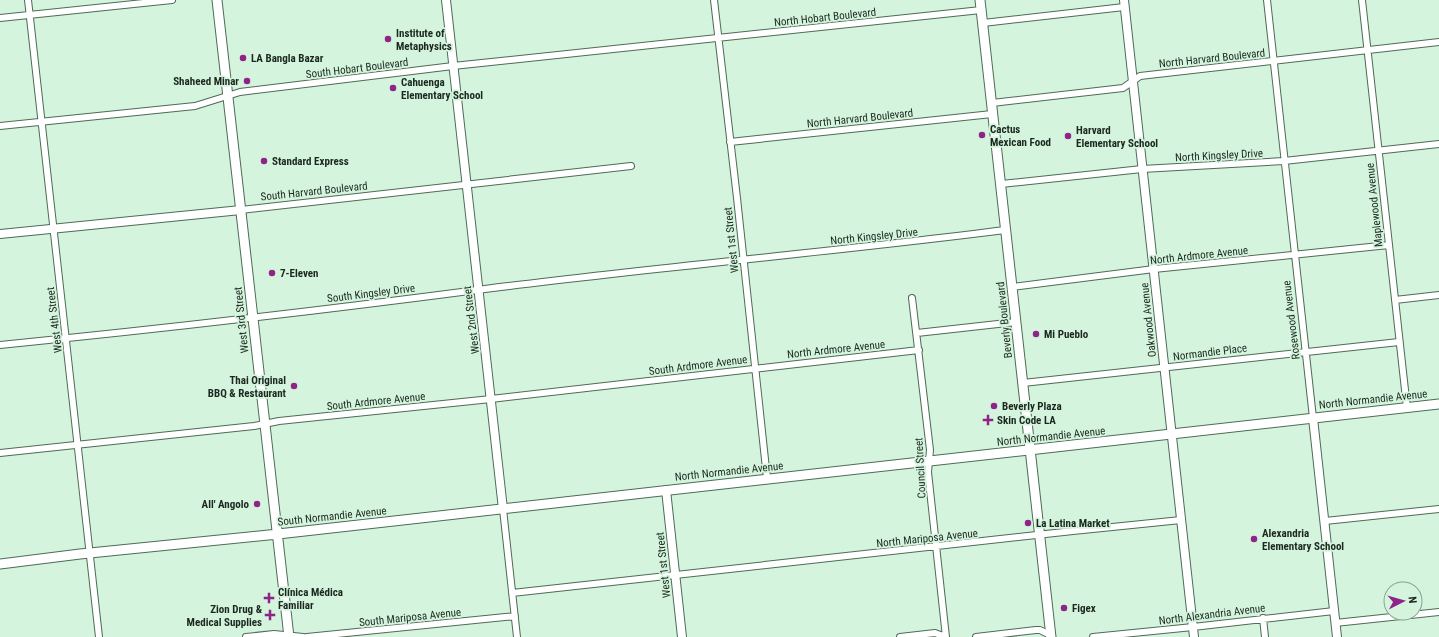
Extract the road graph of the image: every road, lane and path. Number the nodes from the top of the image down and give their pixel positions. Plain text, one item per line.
1 (28, 0) edge
2 (172, 0) edge
3 (217, 0) edge
4 (446, 0) edge
5 (714, 0) edge
6 (980, 0) edge
7 (1267, 0) edge
8 (1362, 0) edge
9 (1124, 3) edge
10 (981, 10) junction
11 (30, 15) junction
12 (0, 18) edge
13 (983, 23) junction
14 (718, 38) junction
15 (1439, 42) edge
16 (1367, 50) junction
17 (1273, 61) junction
18 (453, 66) junction
19 (1132, 82) junction
20 (228, 97) junction
21 (992, 103) junction
22 (992, 114) junction
23 (42, 121) junction
24 (0, 126) edge
25 (730, 142) junction
26 (1439, 144) edge
27 (1379, 150) junction
28 (1284, 161) junction
29 (631, 166) dead end
30 (1142, 169) junction
31 (1001, 184) junction
32 (466, 185) junction
33 (241, 210) junction
34 (54, 229) junction
35 (1006, 230) junction
36 (0, 234) edge
37 (1389, 245) junction
38 (1294, 255) junction
39 (744, 260) junction
40 (1154, 269) junction
41 (1012, 287) junction
42 (478, 290) junction
43 (1439, 295) edge
44 (912, 298) dead end
45 (1395, 300) junction
46 (253, 317) junction
47 (1016, 322) junction
48 (917, 333) junction
49 (67, 338) junction
50 (1399, 342) junction
51 (0, 345) edge
52 (919, 350) junction
53 (1306, 351) junction
54 (755, 368) junction
55 (1164, 368) junction
56 (1023, 383) junction
57 (491, 399) junction
58 (1439, 404) edge
59 (1407, 408) junction
60 (1313, 418) junction
61 (265, 424) junction
62 (1172, 434) junction
63 (78, 444) junction
64 (1030, 450) junction
65 (0, 453) edge
66 (928, 461) junction
67 (768, 478) junction
68 (666, 490) junction
69 (503, 509) junction
70 (1439, 509) edge
71 (1181, 520) junction
72 (1325, 521) junction
73 (278, 534) junction
74 (1040, 535) junction
75 (936, 547) junction
76 (90, 553) junction
77 (0, 564) edge
78 (675, 576) junction
79 (512, 594) junction
80 (1334, 611) junction
81 (1439, 612) edge
82 (515, 616) junction
83 (1263, 618) junction
84 (1335, 623) junction
85 (1193, 627) junction
86 (289, 636) edge
87 (1052, 636) edge
88 (99, 637) edge
89 (246, 637) edge
90 (303, 637) edge
91 (307, 637) edge
92 (517, 637) edge
93 (682, 637) edge
94 (900, 637) edge
95 (946, 637) edge
96 (976, 637) edge
97 (1093, 637) edge
98 (1194, 637) edge
99 (1265, 637) edge
100 (1337, 637) edge

1 - 11 street, West 4th Street
2 - 11 street
3 - 20 main road, West 3rd Street
4 - 18 street, West 2nd Street
5 - 14 street, West 1st Street
6 - 10 main road, Beverly Boulevard
7 - 17 street, Rosewood Avenue
8 - 16 street, Maplewood Avenue
9 - 13 street
9 - 19 street, Oakwood Avenue
10 - 13 main road, Beverly Boulevard
10 - 14 street, North Hobart Boulevard
11 - 12 street
11 - 23 street, West 4th Street
13 - 21 main road, Beverly Boulevard
14 - 18 street, South Hobart Boulevard
14 - 25 street, West 1st Street
15 - 16 street, North Harvard Boulevard
16 - 17 street, North Harvard Boulevard
16 - 27 street, Maplewood Avenue
17 - 19 street, North Harvard Boulevard
17 - 28 street, Rosewood Avenue
18 - 20 street, South Hobart Boulevard
18 - 32 street, West 2nd Street
19 - 21 street, North Harvard Boulevard
19 - 30 street, Oakwood Avenue
20 - 23 street, South Hobart Boulevard
20 - 33 main road, West 3rd Street
21 - 22 main road, Beverly Boulevard
22 - 25 street, North Harvard Boulevard
22 - 31 main road, Beverly Boulevard
23 - 24 street, South Hobart Boulevard
23 - 34 street, West 4th Street
25 - 39 street, West 1st Street
26 - 27 street, North Kingsley Drive
27 - 28 street, North Kingsley Drive
27 - 37 street, Maplewood Avenue
28 - 30 street, North Kingsley Drive
28 - 38 street, Rosewood Avenue
29 - 32 street, South Harvard Boulevard
30 - 31 street, North Kingsley Drive
30 - 40 street, Oakwood Avenue
31 - 35 main road, Beverly Boulevard
32 - 33 street, South Harvard Boulevard
32 - 42 street, West 2nd Street
33 - 34 street, South Harvard Boulevard
33 - 46 main road, West 3rd Street
34 - 36 street, South Harvard Boulevard
34 - 49 street, West 4th Street
35 - 39 street, North Kingsley Drive
35 - 41 main road, Beverly Boulevard
37 - 38 street, North Ardmore Avenue
37 - 45 street, Maplewood Avenue
38 - 40 street, North Ardmore Avenue
38 - 53 street, Rosewood Avenue
39 - 42 street, South Kingsley Drive
39 - 54 street, West 1st Street
40 - 41 street, North Ardmore Avenue
40 - 55 street, Oakwood Avenue
41 - 47 main road, Beverly Boulevard
42 - 46 street, South Kingsley Drive
42 - 57 street, West 2nd Street
43 - 45 street
44 - 48 street, Council Street
45 - 50 street, Maplewood Avenue
46 - 49 street, South Kingsley Drive
46 - 61 main road, West 3rd Street
47 - 48 street
47 - 56 main road, Beverly Boulevard
48 - 52 street, Council Street
49 - 51 street, South Kingsley Drive
49 - 63 street, West 4th Street
50 - 53 street, Normandie Place
50 - 59 street, Maplewood Avenue
52 - 54 street, North Ardmore Avenue
52 - 66 street, Council Street
53 - 55 street, Normandie Place
53 - 60 street, Rosewood Avenue
54 - 57 street, South Ardmore Avenue
54 - 67 street, West 1st Street
55 - 56 street, Normandie Place
55 - 62 street, Oakwood Avenue
56 - 64 main road, Beverly Boulevard
57 - 61 street, South Ardmore Avenue
57 - 69 street, West 2nd Street
58 - 59 main road, North Normandie Avenue
59 - 60 main road, North Normandie Avenue
60 - 62 main road, North Normandie Avenue
60 - 72 street, Rosewood Avenue
61 - 63 street, South Ardmore Avenue
61 - 73 main road, West 3rd Street
62 - 64 main road, North Normandie Avenue
62 - 71 street, Oakwood Avenue
63 - 65 street, South Ardmore Avenue
63 - 76 street, West 4th Street
64 - 66 main road, North Normandie Avenue
64 - 74 main road, Beverly Boulevard
66 - 67 main road, North Normandie Avenue
66 - 75 street, Council Street
67 - 68 main road, North Normandie Avenue
68 - 69 main road, South Normandie Avenue
68 - 78 street, West 1st Street
69 - 73 main road, South Normandie Avenue
69 - 79 street, West 2nd Street
70 - 72 street
71 - 74 street, North Mariposa Avenue
71 - 85 street, Oakwood Avenue
72 - 80 street, Rosewood Avenue
73 - 76 main road, South Normandie Avenue
73 - 86 main road, West 3rd Street
74 - 75 street, North Mariposa Avenue
74 - 87 main road, Beverly Boulevard
75 - 78 street, North Mariposa Avenue
75 - 95 street, Council Street
76 - 77 main road, South Normandie Avenue
76 - 88 street, West 4th Street
78 - 79 street
78 - 93 street, West 1st Street
79 - 82 street, West 2nd Street
80 - 83 street, North Alexandria Avenue
80 - 84 street, Rosewood Avenue
81 - 84 street
82 - 91 street, South Mariposa Avenue
82 - 92 street, West 2nd Street
83 - 85 street, North Alexandria Avenue
83 - 99 street
84 - 100 street, Rosewood Avenue
85 - 97 street, North Alexandria Avenue
85 - 98 street, Oakwood Avenue
86 - 89 street
86 - 90 street
87 - 96 street
94 - 95 street

